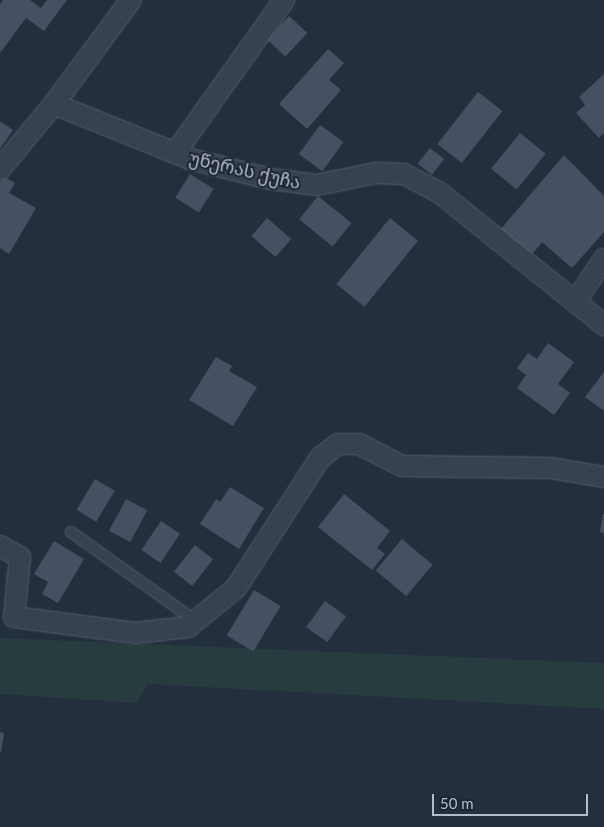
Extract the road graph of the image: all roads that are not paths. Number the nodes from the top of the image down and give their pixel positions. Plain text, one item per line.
1 (131, 0) edge
2 (284, 0) edge
3 (54, 104) junction
4 (176, 153) junction
5 (0, 169) edge
6 (604, 259) edge
7 (575, 302) junction
8 (604, 325) edge
9 (604, 477) edge
10 (71, 532) dead end
11 (0, 546) edge
12 (196, 621) junction

1 - 3 street
2 - 4 street
3 - 4 street, უწერას ქუჩა
3 - 5 street
4 - 7 street, უწერას ქუჩა
6 - 7 street
7 - 8 street, უწერას ქუჩა
9 - 12 street
10 - 12 lane
11 - 12 street

